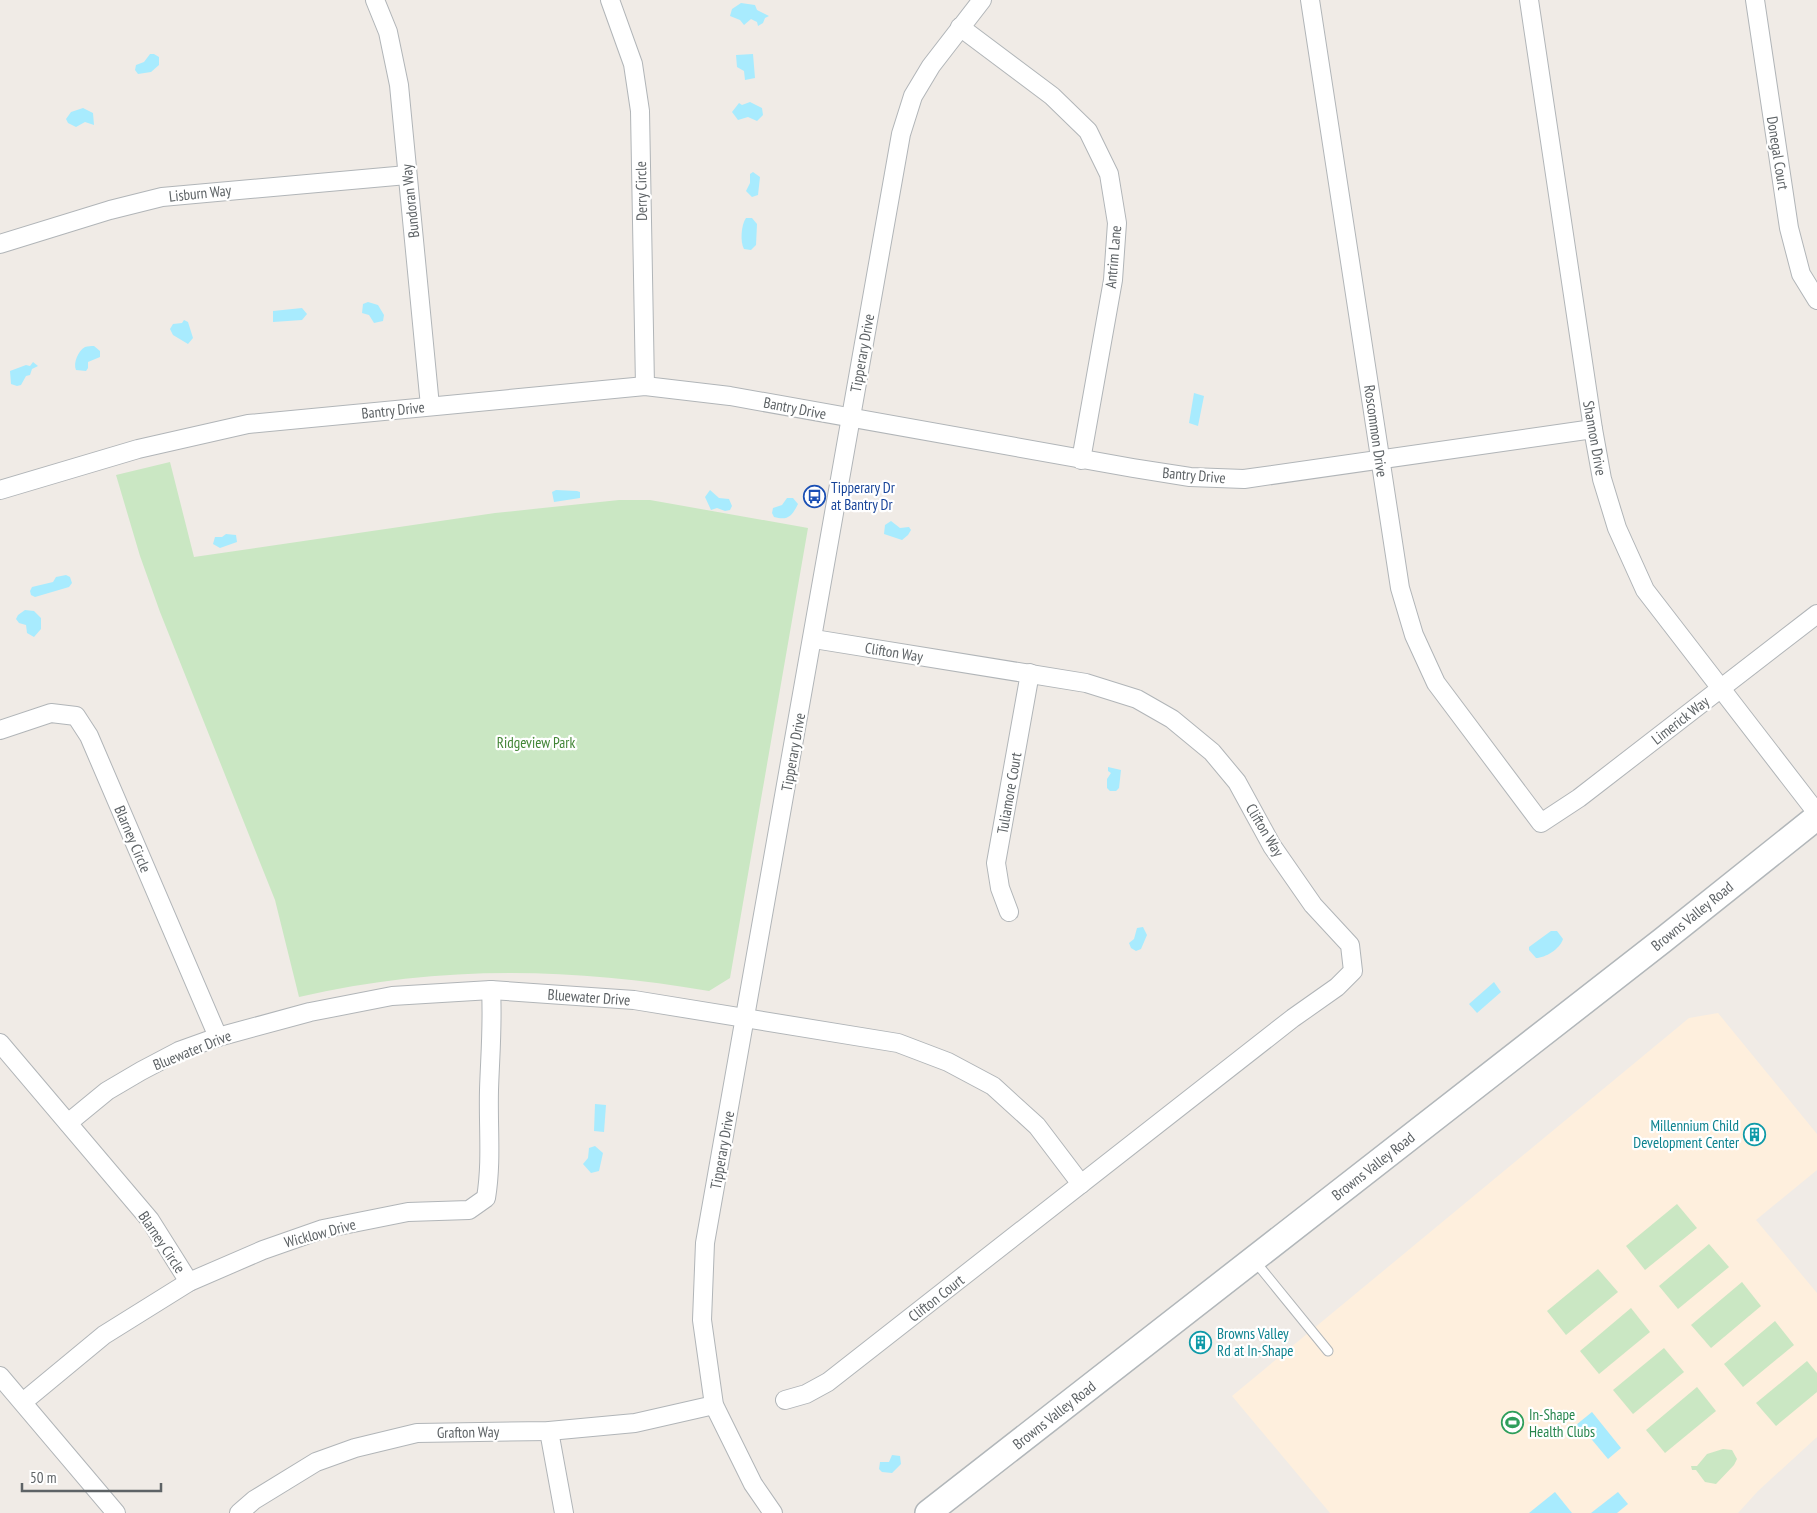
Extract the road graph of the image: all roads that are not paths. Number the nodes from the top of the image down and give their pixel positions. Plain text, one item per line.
1 (375, 0) edge
2 (610, 0) edge
3 (982, 0) edge
4 (1310, 0) edge
5 (1529, 0) edge
6 (1755, 0) edge
7 (960, 27) junction
8 (407, 175) junction
9 (0, 244) edge
10 (1817, 300) edge
11 (644, 386) junction
12 (430, 406) junction
13 (851, 418) junction
14 (1593, 429) junction
15 (1081, 460) junction
16 (1380, 460) junction
17 (0, 490) edge
18 (1817, 614) edge
19 (814, 639) junction
20 (1030, 674) junction
21 (1720, 689) junction
22 (0, 730) edge
23 (1817, 815) edge
24 (1541, 823) joint
25 (1009, 912) dead end
26 (491, 990) junction
27 (745, 1020) junction
28 (218, 1037) junction
29 (0, 1043) edge
30 (68, 1123) junction
31 (1081, 1184) junction
32 (1253, 1259) junction
33 (189, 1282) junction
34 (1328, 1351) dead end
35 (0, 1376) edge
36 (785, 1400) dead end
37 (23, 1402) junction
38 (714, 1405) junction
39 (549, 1431) junction
40 (116, 1513) edge
41 (239, 1513) edge
42 (564, 1513) edge
43 (773, 1513) edge
44 (928, 1513) edge

1 - 8 street, Bundoran Way
2 - 11 street, Derry Circle
3 - 7 street, Tipperary Drive
4 - 16 street, Roscommon Drive
5 - 14 street, Shannon Drive
6 - 10 street, Donegal Court
7 - 13 street, Tipperary Drive
7 - 15 street, Antrim Lane
8 - 9 street, Lisburn Way
8 - 12 street, Bundoran Way
11 - 12 street, Bantry Drive
11 - 13 street, Bantry Drive
12 - 17 street, Bantry Drive
13 - 15 street, Bantry Drive
13 - 19 street, Tipperary Drive
14 - 16 street, Bantry Drive
14 - 21 street, Shannon Drive
15 - 16 street, Bantry Drive
16 - 24 street, Roscommon Drive
18 - 21 street, Limerick Way
19 - 20 street, Clifton Way
19 - 27 street, Tipperary Drive
20 - 25 street, Tuliamore Court
20 - 31 street, Clifton Way
21 - 23 street, Shannon Drive
21 - 24 street, Limerick Way
22 - 28 street, Blarney Circle
23 - 32 main road, Browns Valley Road
26 - 27 street, Bluewater Drive
26 - 28 street, Bluewater Drive
26 - 33 street, Wicklow Drive
27 - 31 street, Bluewater Drive
27 - 38 street, Tipperary Drive
28 - 30 street, Bluewater Drive
29 - 30 street, Blarney Circle
30 - 33 street, Blarney Circle
31 - 36 street, Clifton Court
32 - 34 lane
32 - 44 main road, Browns Valley Road
33 - 37 street, Wicklow Drive
35 - 37 street
37 - 40 street
38 - 39 street, Grafton Way
38 - 43 street, Tipperary Drive
39 - 41 street, Grafton Way
39 - 42 street

